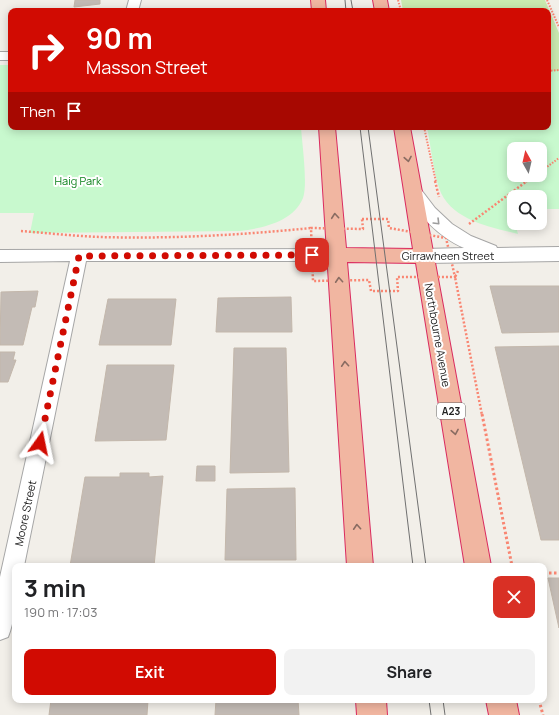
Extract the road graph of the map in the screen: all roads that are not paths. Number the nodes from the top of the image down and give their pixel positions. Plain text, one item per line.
1 (328, 130) edge
2 (403, 130) edge
3 (413, 191) junction
4 (559, 254) edge
5 (337, 255) junction
6 (500, 255) junction
7 (0, 256) edge
8 (79, 256) junction
9 (424, 256) junction
10 (14, 563) edge
11 (360, 563) edge
12 (477, 563) edge
13 (12, 572) edge
14 (0, 629) edge
15 (371, 703) edge
16 (502, 703) edge
17 (372, 715) edge
18 (504, 715) edge

5 -> 1 highway
2 -> 3 highway, Northbourne Avenue / A23
3 -> 6 street
3 - 9 highway, Northbourne Avenue / A23
4 - 6 street, Girrawheen Street
5 - 8 street
5 - 9 highway, Girrawheen Street
11 -> 5 highway
6 - 9 street, Girrawheen Street
7 - 8 street
8 - 10 street, Moore Street
9 -> 12 highway, Northbourne Avenue / A23
13 - 14 street, Moore Street
15 - 17 highway
16 - 18 highway

